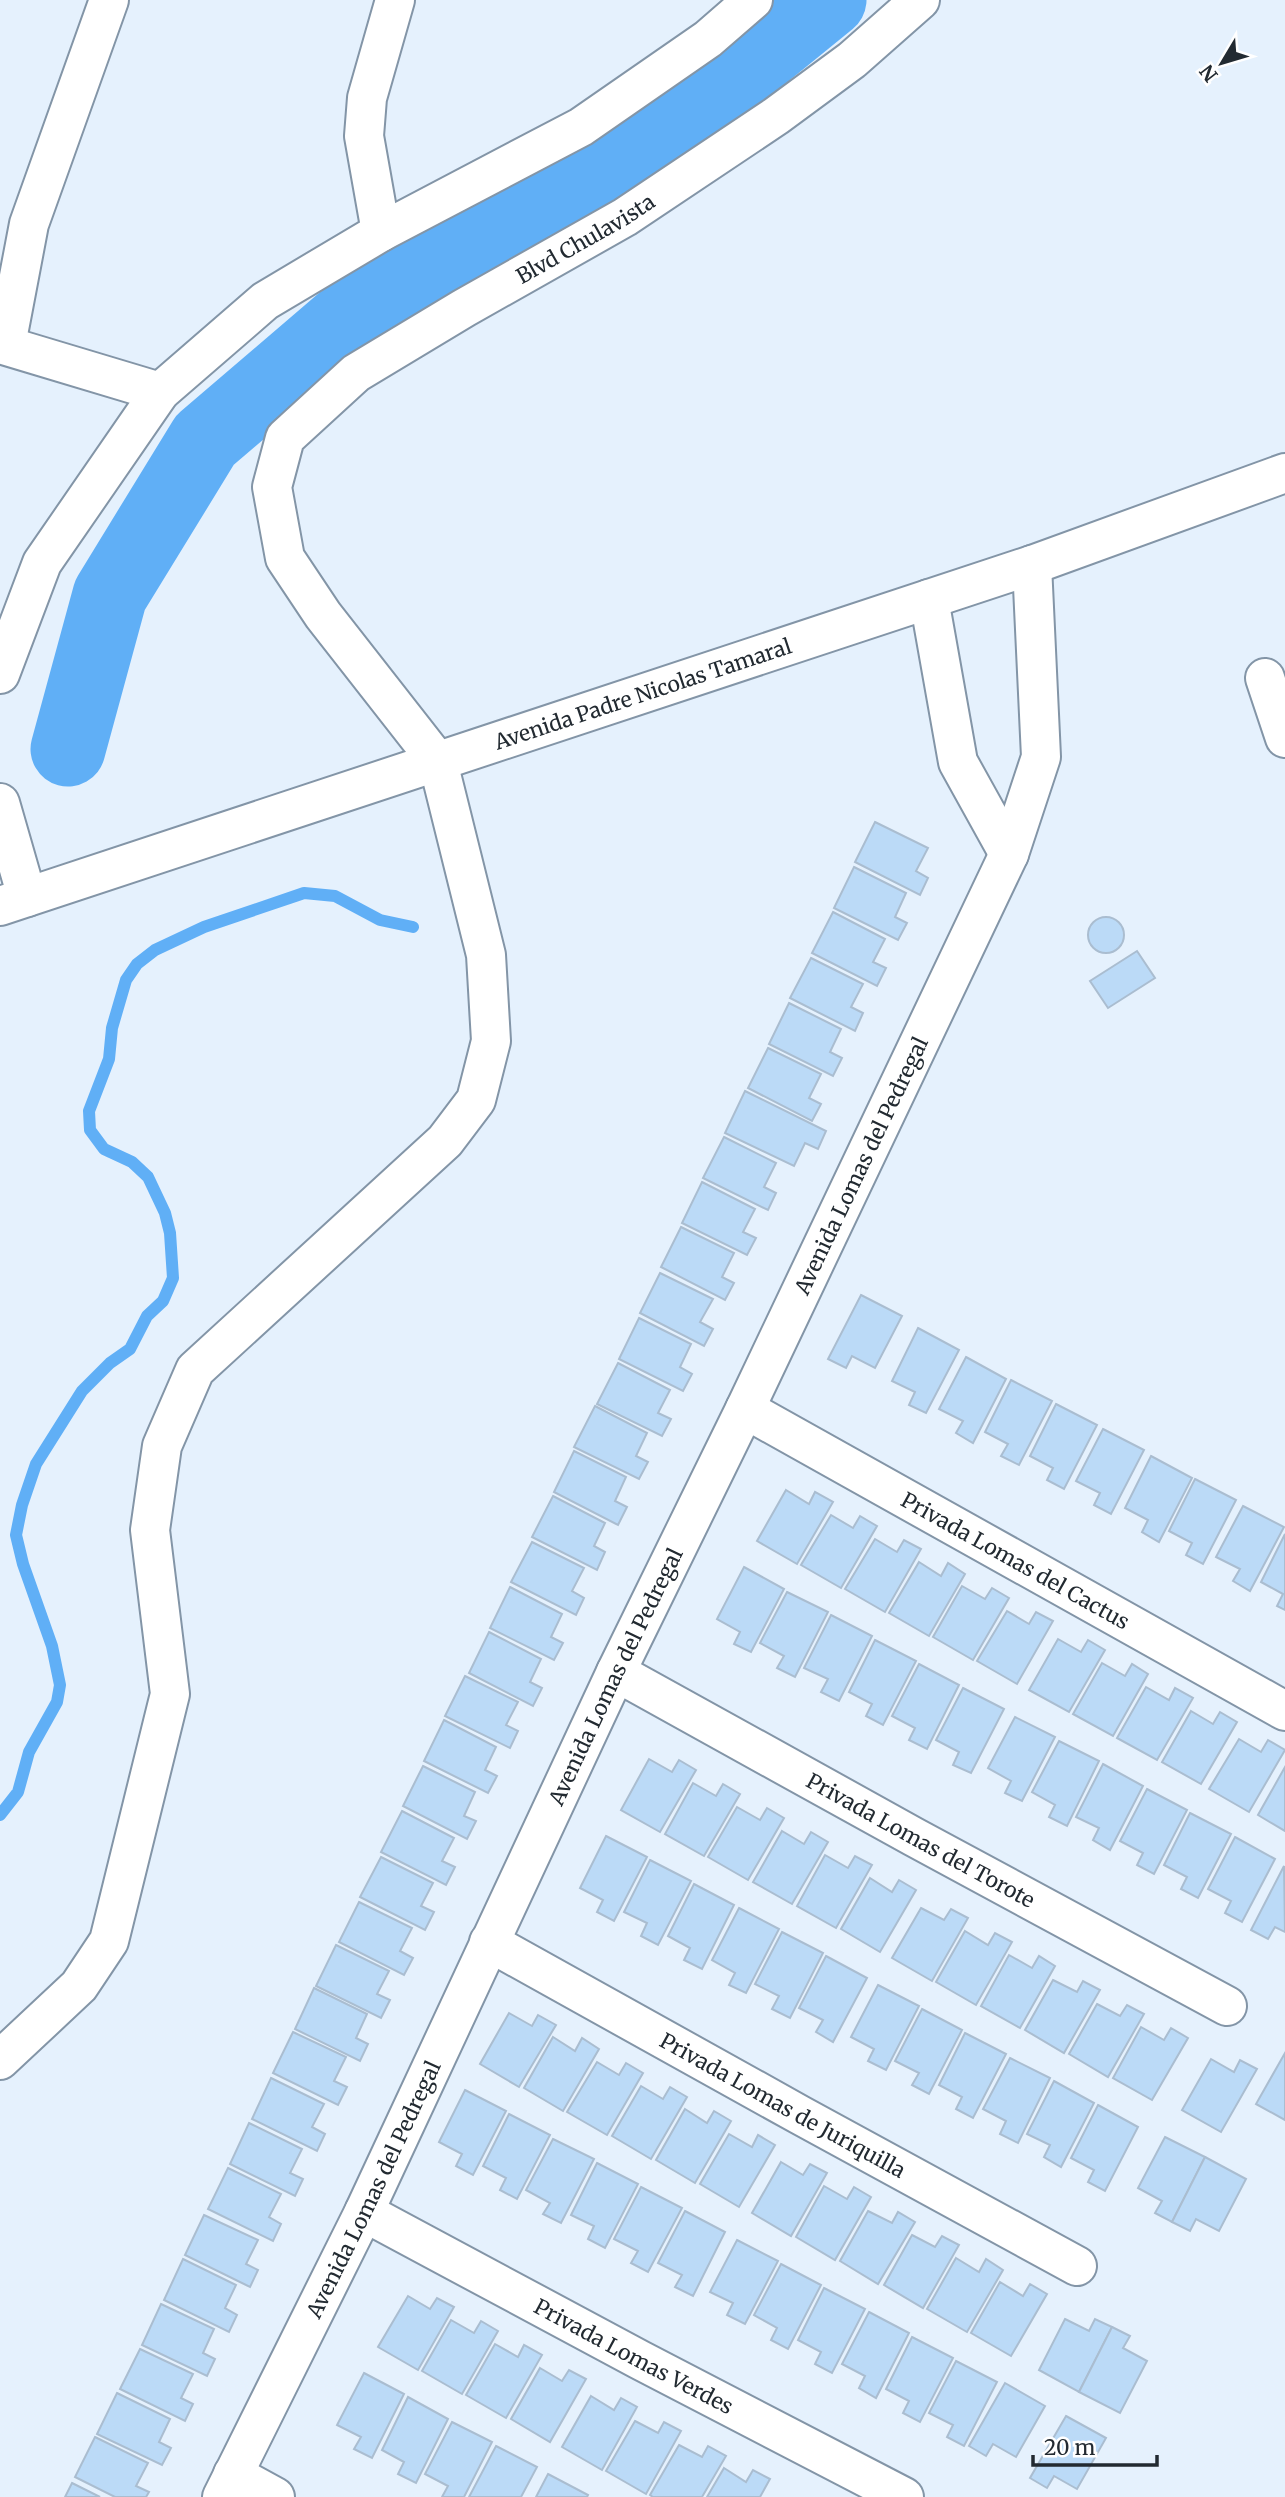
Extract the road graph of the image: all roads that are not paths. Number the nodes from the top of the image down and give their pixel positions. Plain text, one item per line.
1 (110, 0) edge
2 (395, 0) edge
3 (753, 0) edge
4 (920, 0) edge
5 (382, 232) junction
6 (3, 345) edge
7 (160, 392) junction
8 (1285, 473) edge
9 (1032, 565) junction
10 (929, 599) junction
11 (0, 674) edge
12 (1265, 678) dead end
13 (1285, 738) edge
14 (438, 762) junction
15 (0, 803) edge
16 (1009, 854) junction
17 (14, 902) edge
18 (745, 1409) junction
19 (617, 1671) junction
20 (1285, 1711) edge
21 (489, 1942) junction
22 (1227, 2006) dead end
23 (0, 2060) edge
24 (364, 2212) junction
25 (1077, 2266) dead end
26 (228, 2486) edge
27 (275, 2497) edge
28 (904, 2497) edge

1 - 6 street
2 - 5 street
3 - 5 street
4 - 14 street, Blvd Chulavista
5 - 7 street
6 - 7 street
7 - 11 street
8 - 9 street, Avenida Padre Nicolas Tamaral
9 - 10 street, Avenida Padre Nicolas Tamaral
9 - 16 street, Avenida Lomas del Pedregal
10 - 14 street, Avenida Padre Nicolas Tamaral
10 - 16 street
12 - 13 street
14 - 17 street, Avenida Padre Nicolas Tamaral
14 - 23 street
15 - 17 street
16 - 18 street, Avenida Lomas del Pedregal
18 - 19 street, Avenida Lomas del Pedregal
18 - 20 street, Privada Lomas del Cactus
19 - 21 street, Avenida Lomas del Pedregal
19 - 22 street, Privada Lomas del Torote
21 - 24 street, Avenida Lomas del Pedregal
21 - 25 street, Privada Lomas de Juriquilla
24 - 26 street, Avenida Lomas del Pedregal
24 - 28 street, Privada Lomas Verdes
26 - 27 street

